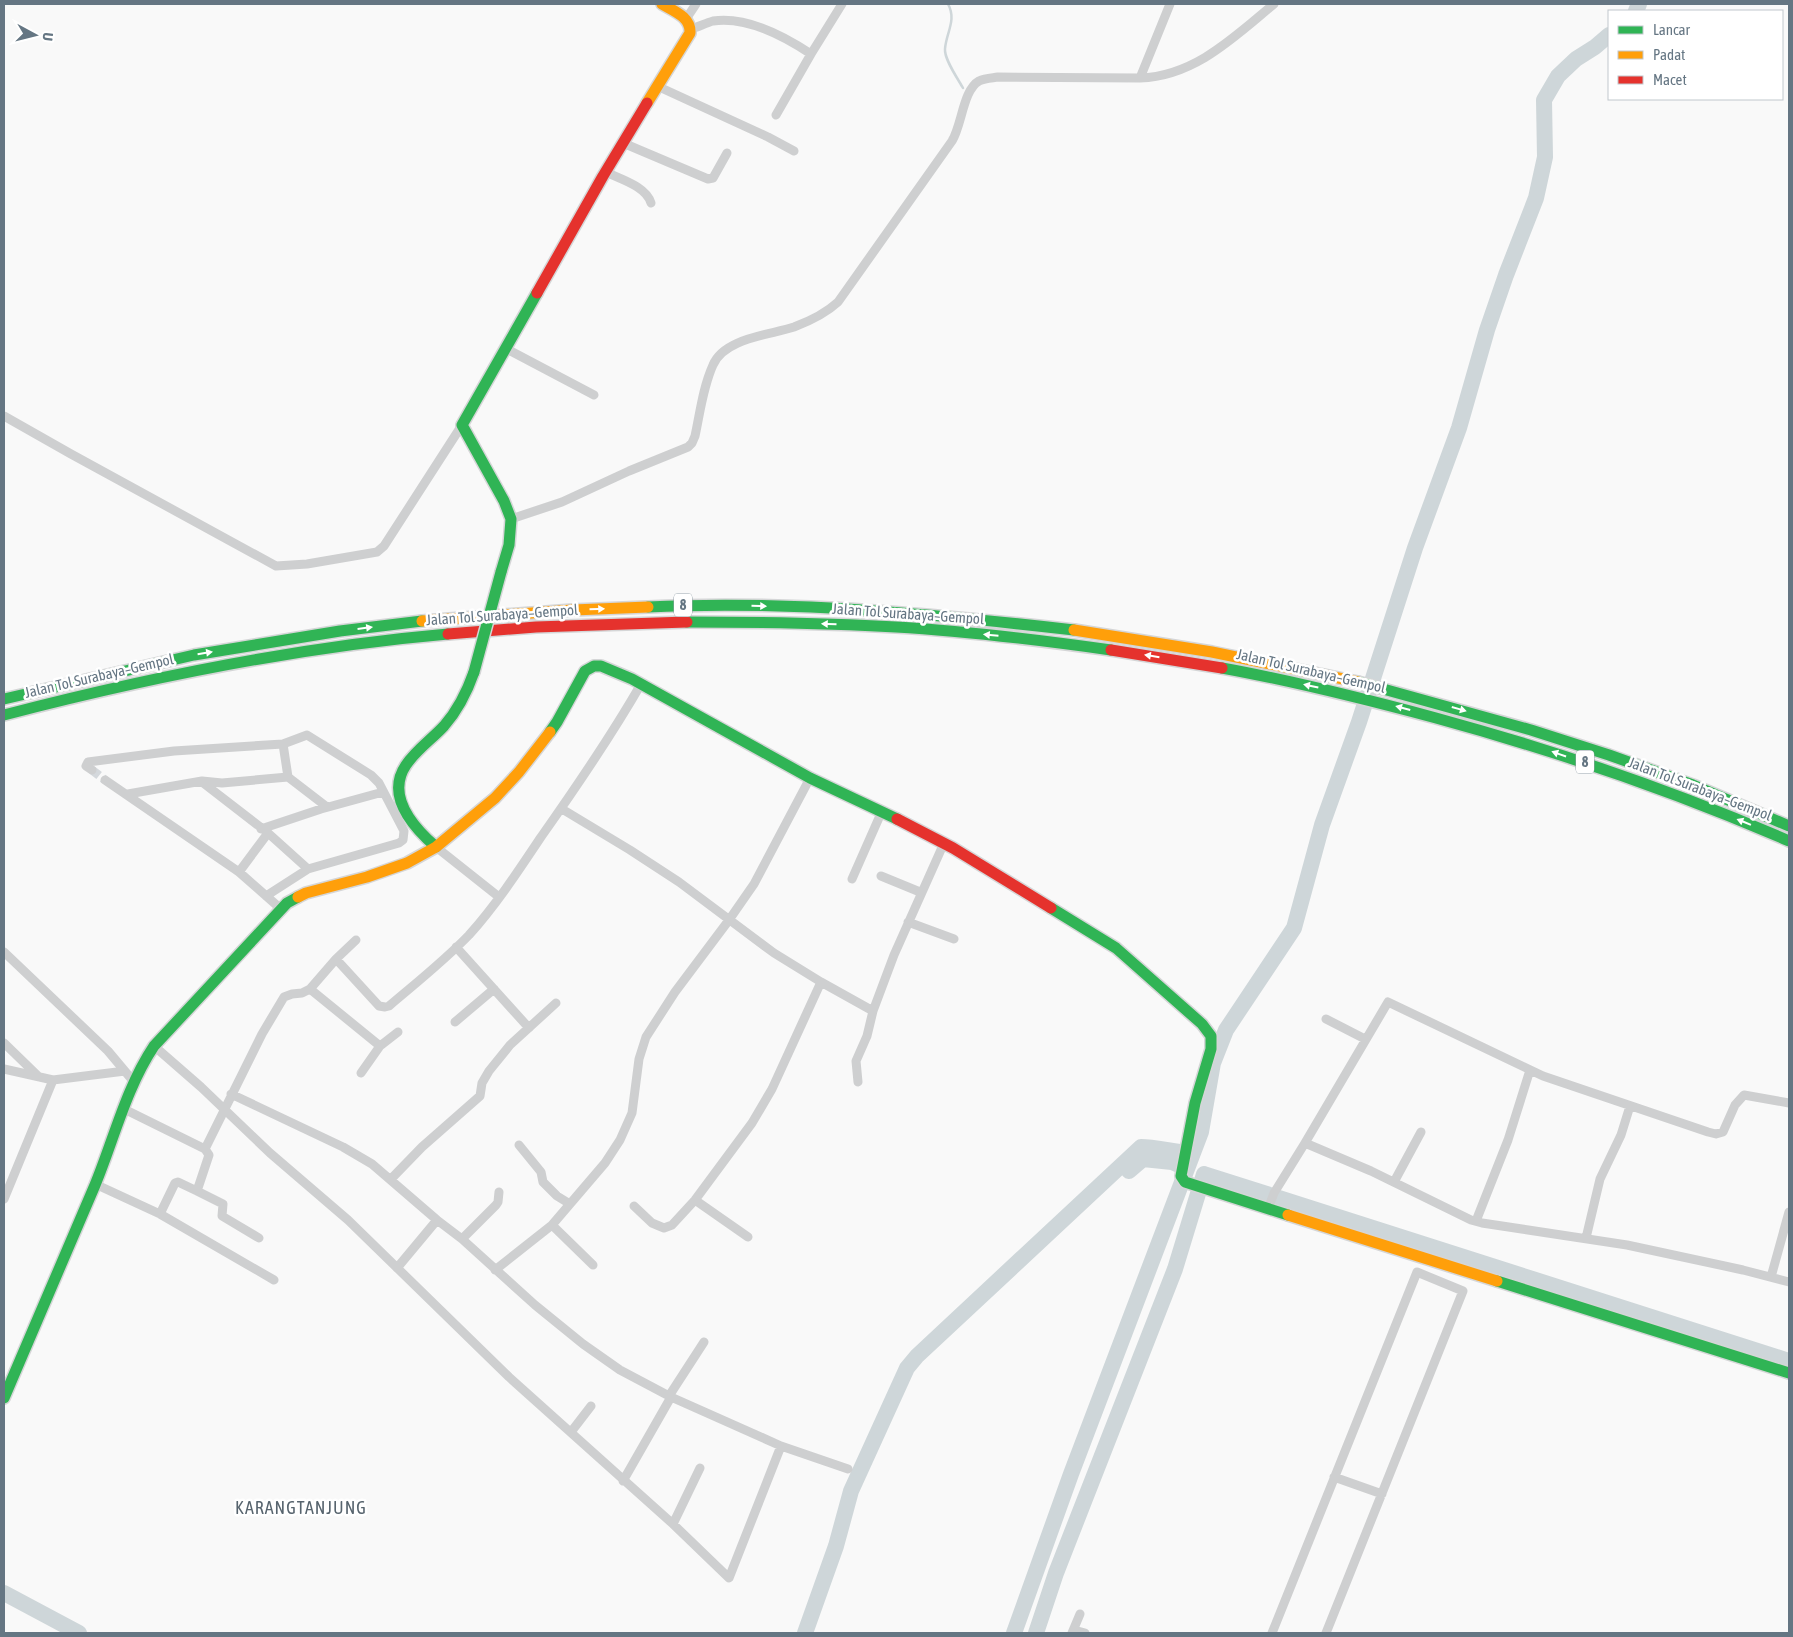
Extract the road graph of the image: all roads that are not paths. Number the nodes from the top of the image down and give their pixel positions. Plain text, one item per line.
1 (662, 4) edge
2 (696, 4) edge
3 (842, 4) edge
4 (1170, 4) edge
5 (1274, 4) edge
6 (689, 24) junction
7 (810, 56) junction
8 (1142, 74) junction
9 (661, 88) junction
10 (776, 115) dead end
11 (623, 143) junction
12 (794, 151) dead end
13 (727, 153) dead end
14 (611, 174) junction
15 (652, 203) dead end
16 (505, 348) junction
17 (594, 395) dead end
18 (4, 416) edge
19 (462, 425) junction
20 (512, 519) junction
21 (641, 684) junction
22 (4, 699) edge
23 (4, 715) edge
24 (283, 744) junction
25 (92, 770) dead end
26 (288, 777) junction
27 (810, 778) junction
28 (105, 780) tunnel mouth
29 (202, 781) junction
30 (383, 792) junction
31 (128, 794) junction
32 (327, 807) junction
33 (562, 809) junction
34 (882, 811) junction
35 (1789, 826) edge
36 (265, 831) junction
37 (1789, 841) edge
38 (944, 843) junction
39 (436, 846) junction
40 (308, 869) junction
41 (239, 872) junction
42 (881, 876) dead end
43 (852, 879) dead end
44 (920, 892) junction
45 (266, 896) junction
46 (499, 897) junction
47 (281, 909) junction
48 (729, 920) junction
49 (908, 922) junction
50 (954, 939) dead end
51 (356, 940) dead end
52 (456, 947) junction
53 (4, 952) edge
54 (336, 959) junction
55 (821, 982) junction
56 (310, 989) junction
57 (494, 989) junction
58 (556, 1003) dead end
59 (873, 1011) junction
60 (1326, 1019) dead end
61 (456, 1022) dead end
62 (529, 1028) junction
63 (398, 1032) dead end
64 (1364, 1039) junction
65 (4, 1042) edge
66 (154, 1046) junction
67 (380, 1046) junction
68 (1530, 1070) junction
69 (125, 1071) junction
70 (5, 1073) edge
71 (361, 1073) dead end
72 (39, 1077) junction
73 (53, 1080) junction
74 (134, 1082) junction
75 (858, 1082) dead end
76 (231, 1094) junction
77 (1789, 1103) edge
78 (1630, 1106) junction
79 (124, 1109) junction
80 (224, 1109) junction
81 (1421, 1132) dead end
82 (1305, 1143) junction
83 (519, 1145) dead end
84 (205, 1149) junction
85 (391, 1179) junction
86 (1394, 1182) junction
87 (95, 1184) junction
88 (197, 1191) junction
89 (499, 1192) dead end
90 (4, 1199) edge
91 (695, 1200) junction
92 (570, 1204) junction
93 (634, 1206) dead end
94 (1269, 1206) junction
95 (1789, 1212) edge
96 (160, 1214) junction
97 (437, 1220) junction
98 (1476, 1221) junction
99 (552, 1225) junction
100 (259, 1238) dead end
101 (748, 1238) dead end
102 (1586, 1238) junction
103 (462, 1239) junction
104 (593, 1265) dead end
105 (397, 1268) junction
106 (495, 1270) junction
107 (1771, 1277) junction
108 (274, 1280) dead end
109 (1789, 1282) edge
110 (704, 1342) dead end
111 (1789, 1373) edge
112 (670, 1397) junction
113 (4, 1398) edge
114 (591, 1406) dead end
115 (571, 1432) junction
116 (781, 1446) junction
117 (700, 1468) dead end
118 (848, 1469) dead end
119 (1334, 1477) junction
120 (623, 1481) junction
121 (1382, 1494) junction
122 (673, 1524) junction
123 (1080, 1614) dead end
124 (1073, 1631) edge
125 (1085, 1633) edge
126 (1272, 1633) edge
127 (1326, 1633) edge

1 - 6 main road
2 - 6 street
3 - 7 street
4 - 8 street
5 - 8 street
6 - 7 street
6 - 9 main road
7 - 10 street
8 - 20 street
9 - 11 main road
9 - 12 street
11 - 13 street
11 - 14 main road
14 - 15 street
14 - 16 main road
16 - 17 street
16 - 19 main road
18 - 19 street
19 - 20 main road
20 - 39 main road, bridge
21 - 27 main road
21 - 33 street
21 - 39 main road
22 -> 35 main road, Jalan Tol Surabaya–Gempol / 8
37 -> 23 main road, Jalan Tol Surabaya–Gempol / 8
24 - 25 street
24 - 26 street
24 - 30 street
26 - 29 street
26 - 32 street
27 - 34 main road
27 - 48 street
28 - 31 street
29 - 31 street
29 - 36 street
30 - 32 street
30 - 40 street
31 - 41 street
32 - 36 street
33 - 46 street
33 - 48 street
34 - 38 main road
34 - 43 street
36 - 40 street
36 - 41 street
38 - 44 street
38 - 94 main road
39 - 46 street
39 - 47 main road
40 - 45 street
41 - 45 street
42 - 44 street
44 - 49 street
45 - 47 street
46 - 52 street
47 - 66 main road
48 - 55 street
48 - 92 street
49 - 50 street
49 - 59 street
51 - 54 street
52 - 54 street
52 - 57 street
53 - 69 street
54 - 56 street
55 - 59 street
55 - 91 street
56 - 67 street
56 - 76 street
57 - 61 street
57 - 62 street
58 - 62 street
59 - 75 street
60 - 64 street
62 - 85 street
63 - 67 street
64 - 68 street
64 - 82 street
65 - 72 street
66 - 74 main road
66 - 80 street
67 - 71 street
68 - 78 street
68 - 98 street
69 - 73 street
69 - 74 street
70 - 72 street
72 - 73 street
73 - 90 street
74 - 79 main road
76 - 80 street
76 - 85 street
77 - 78 street
78 - 102 street
79 - 84 street
79 - 87 main road
80 - 84 street
80 - 105 street
81 - 86 street
82 - 86 street
82 - 94 street
83 - 92 street
84 - 88 street
85 - 97 street
86 - 98 street
87 - 96 street
87 - 113 main road
88 - 96 street
88 - 100 street
89 - 103 street
91 - 93 street
91 - 101 street
92 - 99 street
94 - 111 main road
95 - 107 street
96 - 108 street
97 - 103 street
97 - 105 street
98 - 102 street
99 - 104 street
99 - 106 street
102 - 107 street
103 - 106 street
105 - 115 street
106 - 112 street
107 - 109 street
110 - 112 street
112 - 116 street
112 - 120 street
114 - 115 street
115 - 120 street
116 - 118 street
116 - 122 street
117 - 122 street
119 - 121 street
119 - 121 street
119 - 126 street
120 - 122 street
121 - 127 street
123 - 124 street
124 - 125 street

